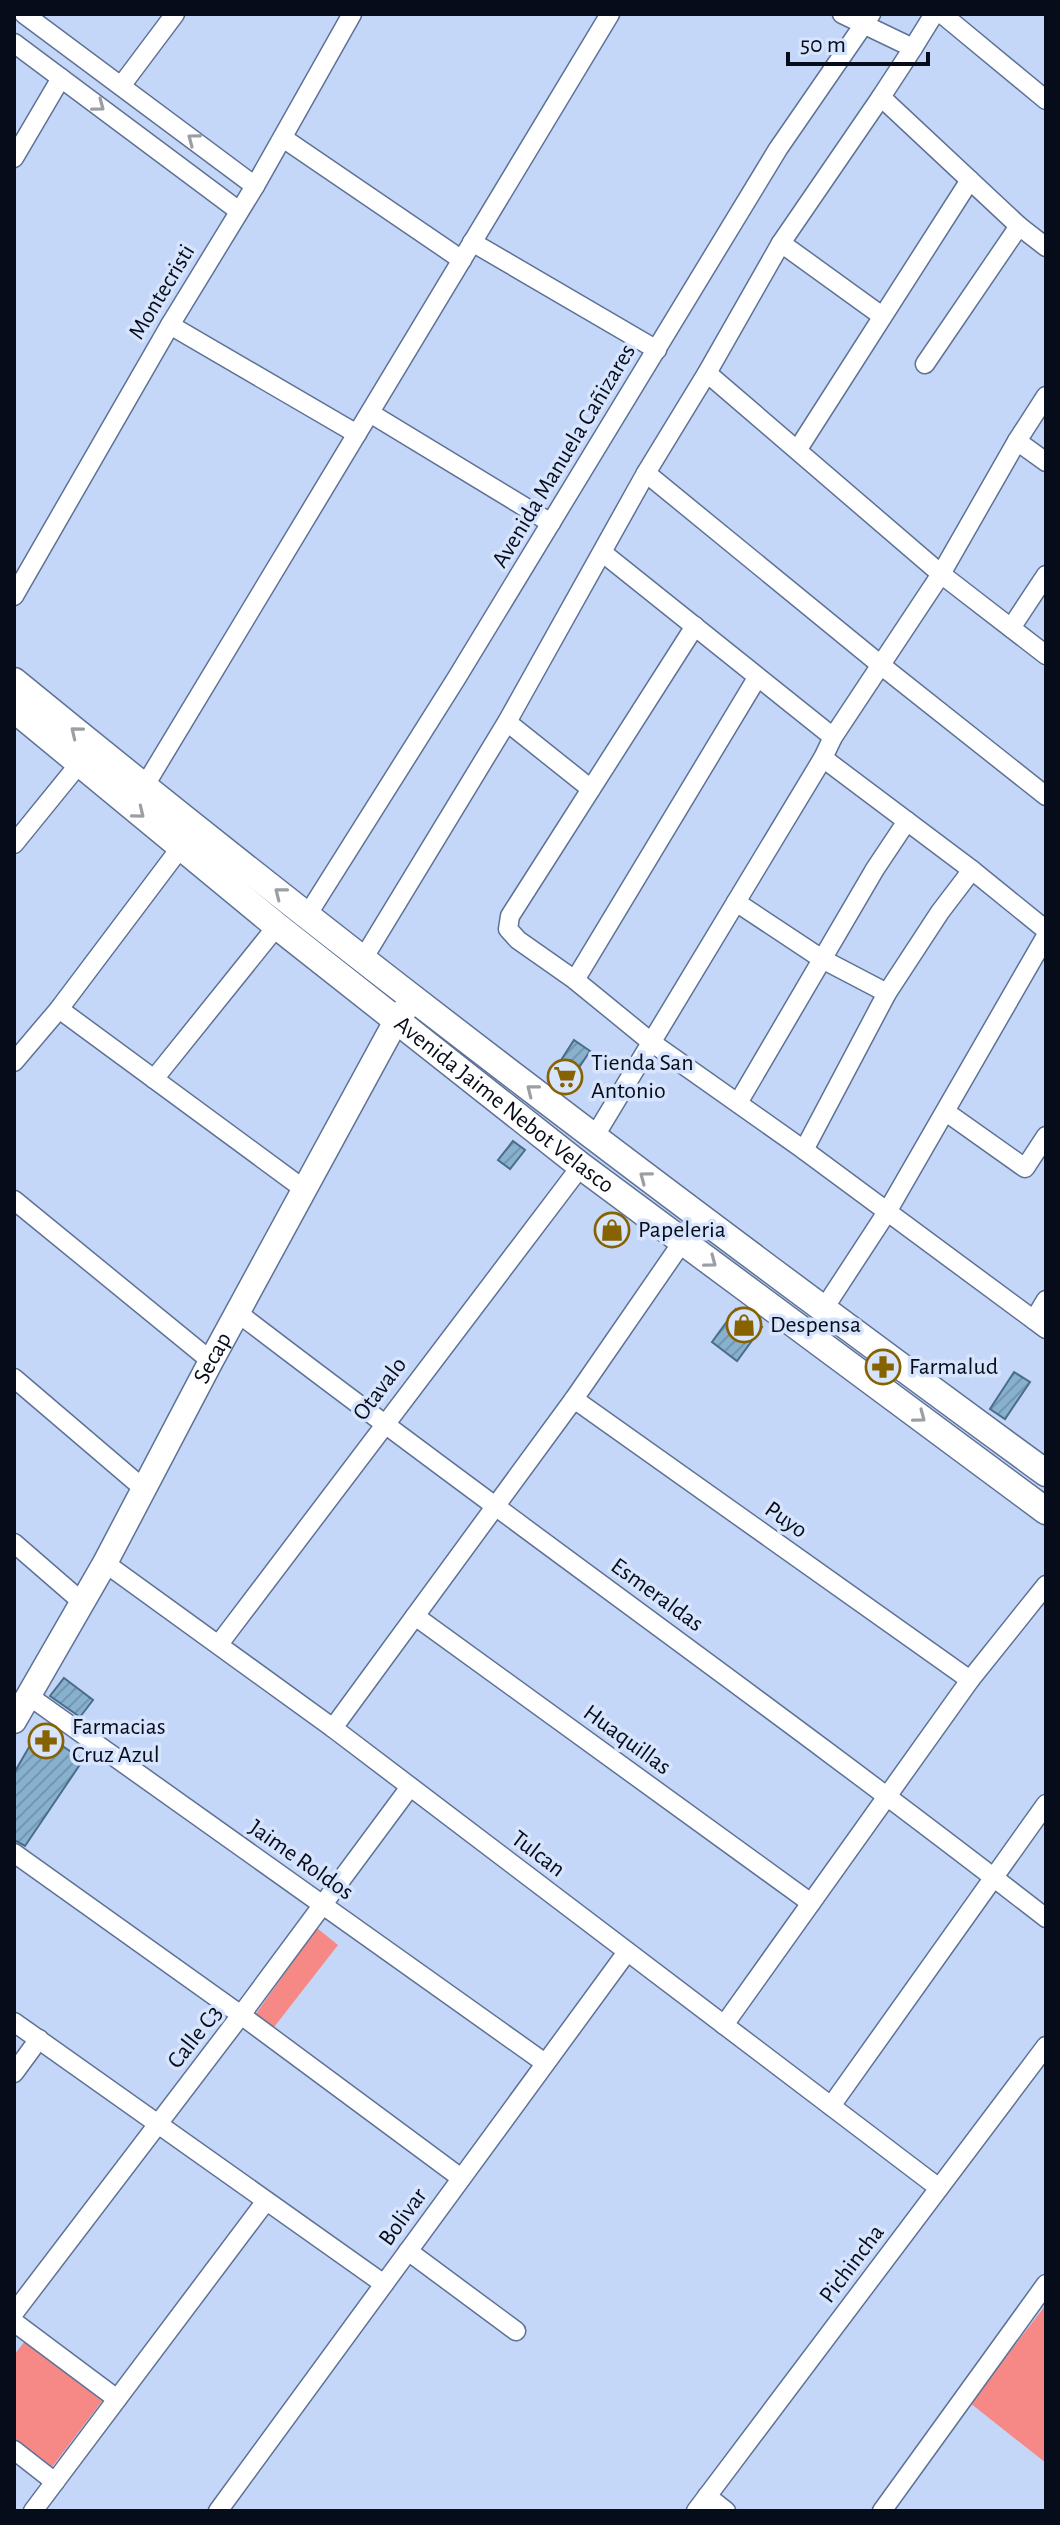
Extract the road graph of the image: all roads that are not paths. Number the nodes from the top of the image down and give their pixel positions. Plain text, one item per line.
1 (24, 14) edge
2 (175, 14) edge
3 (352, 14) edge
4 (610, 14) edge
5 (842, 14) edge
6 (934, 14) edge
7 (942, 14) edge
8 (868, 19) edge
9 (14, 43) edge
10 (913, 48) junction
11 (61, 78) junction
12 (121, 86) junction
13 (881, 97) junction
14 (1046, 100) edge
15 (283, 138) junction
16 (14, 158) edge
17 (970, 180) junction
18 (255, 186) junction
19 (239, 211) junction
20 (1019, 226) junction
21 (472, 242) junction
22 (781, 243) junction
23 (1046, 247) edge
24 (462, 260) junction
25 (882, 316) junction
26 (170, 325) junction
27 (657, 350) junction
28 (925, 364) dead end
29 (707, 373) junction
30 (1046, 396) edge
31 (370, 413) junction
32 (357, 434) junction
33 (1017, 441) junction
34 (798, 449) junction
35 (1046, 462) edge
36 (646, 473) junction
37 (551, 523) junction
38 (603, 553) junction
39 (941, 574) junction
40 (1046, 575) edge
41 (14, 596) edge
42 (695, 626) junction
43 (1011, 628) junction
44 (1046, 655) edge
45 (882, 666) junction
46 (757, 678) junction
47 (14, 681) edge
48 (14, 709) edge
49 (507, 722) junction
50 (833, 737) junction
51 (823, 758) junction
52 (79, 764) junction
53 (144, 787) junction
54 (591, 789) junction
55 (1046, 796) edge
56 (907, 821) junction
57 (14, 844) edge
58 (181, 847) junction
59 (972, 870) junction
60 (736, 902) junction
61 (318, 923) junction
62 (277, 926) junction
63 (1046, 933) edge
64 (313, 953) junction
65 (363, 959) junction
66 (822, 959) junction
67 (575, 980) junction
68 (887, 993) junction
69 (414, 998) junction
70 (59, 1009) junction
71 (396, 1021) junction
72 (651, 1042) junction
73 (14, 1062) edge
74 (154, 1079) junction
75 (738, 1103) junction
76 (946, 1112) junction
77 (1046, 1136) edge
78 (593, 1139) junction
79 (804, 1150) junction
80 (581, 1166) junction
81 (305, 1190) junction
82 (14, 1200) edge
83 (887, 1212) junction
84 (683, 1241) junction
85 (1046, 1300) edge
86 (823, 1310) junction
87 (238, 1313) junction
88 (1040, 1325) edge
89 (211, 1361) junction
90 (14, 1378) edge
91 (574, 1399) junction
92 (383, 1424) junction
93 (1046, 1473) edge
94 (144, 1489) junction
95 (496, 1506) junction
96 (1046, 1511) edge
97 (14, 1543) edge
98 (105, 1563) junction
99 (1046, 1585) edge
100 (82, 1602) junction
101 (415, 1616) junction
102 (219, 1644) junction
103 (970, 1680) junction
104 (29, 1696) junction
105 (14, 1721) edge
106 (333, 1728) junction
107 (410, 1787) junction
108 (888, 1795) junction
109 (1046, 1804) edge
110 (14, 1853) edge
111 (992, 1876) junction
112 (811, 1903) junction
113 (322, 1904) junction
114 (1046, 1918) edge
115 (627, 1952) junction
116 (241, 2015) junction
117 (14, 2022) edge
118 (724, 2025) junction
119 (39, 2039) junction
120 (1046, 2046) edge
121 (545, 2063) junction
122 (14, 2073) edge
123 (831, 2106) junction
124 (158, 2124) junction
125 (461, 2178) junction
126 (939, 2188) junction
127 (266, 2201) junction
128 (408, 2251) junction
129 (384, 2284) junction
130 (1044, 2289) edge
131 (14, 2313) edge
132 (14, 2322) edge
133 (516, 2331) dead end
134 (117, 2399) junction
135 (14, 2450) edge
136 (55, 2482) junction
137 (701, 2503) edge
138 (33, 2511) edge
139 (218, 2511) edge
140 (726, 2511) edge
141 (882, 2511) edge

1 - 12 street
2 - 12 street
3 - 15 street, Montecristi
4 - 21 street
5 - 8 street
6 - 10 street
7 - 14 street
8 - 10 street
8 - 27 street, Avenida Manuela Cañizares
9 - 11 street
10 - 13 street
11 - 16 street
11 -> 19 street
18 -> 12 street
13 - 17 street
13 - 22 street
15 - 18 street, Montecristi
15 - 24 street
17 - 20 street
17 - 25 street
18 - 19 street, Montecristi
19 - 26 street, Montecristi
20 - 23 street
20 - 28 street
21 - 24 street
21 - 27 street
22 - 25 street
22 - 29 street
24 - 31 street
25 - 34 street
26 - 32 street
26 - 41 street, Montecristi
27 - 37 street, Avenida Manuela Cañizares
29 - 34 street
29 - 36 street
30 - 33 street
31 - 32 street
31 - 37 street
32 - 53 street
33 - 35 street
33 - 39 street
34 - 39 street
36 - 38 street
36 - 45 street
37 - 61 street, Avenida Manuela Cañizares
38 - 42 street
38 - 49 street
39 - 43 street
39 - 45 street
40 - 43 street
42 - 46 street
42 - 54 street
43 - 44 street
45 - 50 street
45 - 55 street
46 - 50 street
46 - 67 street
53 -> 47 main road, Avenida Jaime Nebot Velasco
48 - 52 main road, Avenida Jaime Nebot Velasco
49 - 54 street
49 - 65 street
50 - 51 street
51 - 56 street
51 - 60 street
52 - 57 street
52 -> 58 main road, Avenida Jaime Nebot Velasco
61 -> 53 main road, Avenida Jaime Nebot Velasco
54 - 67 street
56 - 59 street
56 - 66 street
58 - 62 main road, Avenida Jaime Nebot Velasco
58 - 70 street
59 - 63 street
59 - 68 street
60 - 66 street
60 - 72 street
61 - 64 main road
61 - 65 main road, Avenida Jaime Nebot Velasco
62 - 64 main road, Avenida Jaime Nebot Velasco
62 - 74 street
63 - 76 street
64 - 71 main road, Avenida Jaime Nebot Velasco
65 - 69 main road, Avenida Jaime Nebot Velasco
66 - 68 street
66 - 75 street
67 - 72 street
68 - 79 street
69 - 71 street, Secap
78 -> 69 main road, Avenida Jaime Nebot Velasco
70 - 73 street
70 - 74 street
71 - 80 main road, Avenida Jaime Nebot Velasco
71 - 81 street, Secap
72 - 75 street
72 - 78 street
74 - 81 street
75 - 79 street
76 - 77 street
76 - 83 street
86 -> 78 main road, Avenida Jaime Nebot Velasco
79 - 83 street
80 - 84 main road, Avenida Jaime Nebot Velasco
80 - 92 street, Otavalo
81 - 87 street, Secap
82 - 89 street
83 - 86 street
83 - 88 street
84 - 91 street
84 -> 96 main road, Avenida Jaime Nebot Velasco
85 - 88 street
86 - 93 main road, Avenida Jaime Nebot Velasco
87 - 89 street, Secap
87 - 92 street, Esmeraldas
89 - 94 street, Secap
90 - 94 street
91 - 95 street
91 - 103 street, Puyo
92 - 95 street, Esmeraldas
92 - 102 street, Otavalo
94 - 98 street, Secap
95 - 101 street
95 - 108 street, Esmeraldas
97 - 100 street
98 - 100 street, Secap
98 - 102 street, Tulcan
99 - 103 street
100 - 104 street, Secap
101 - 106 street
101 - 112 street, Huaquillas
102 - 106 street, Tulcan
103 - 108 street
104 - 105 street, Secap
104 - 113 street, Jaime Roldos
106 - 107 street, Tulcan
107 - 113 street, Calle C3
107 - 115 street, Tulcan
108 - 111 street, Esmeraldas
108 - 112 street
109 - 111 street
110 - 116 street
111 - 114 street, Esmeraldas
111 - 123 street
112 - 118 street
113 - 116 street, Calle C3
113 - 121 street, Jaime Roldos
115 - 118 street, Tulcan
115 - 121 street, Bolivar
116 - 124 street, Calle C3
116 - 125 street
117 - 119 street
118 - 123 street, Tulcan
119 - 122 street
119 - 124 street
120 - 126 street, Pichincha
121 - 125 street, Bolivar
123 - 126 street, Tulcan
124 - 127 street
124 - 131 street, Calle C3
125 - 128 street, Bolivar
126 - 137 street, Pichincha
127 - 129 street
127 - 134 street
128 - 129 street, Bolivar
128 - 133 street
129 - 139 street, Bolivar
130 - 141 street
132 - 134 street
134 - 136 street
135 - 136 street
136 - 138 street
137 - 140 street

